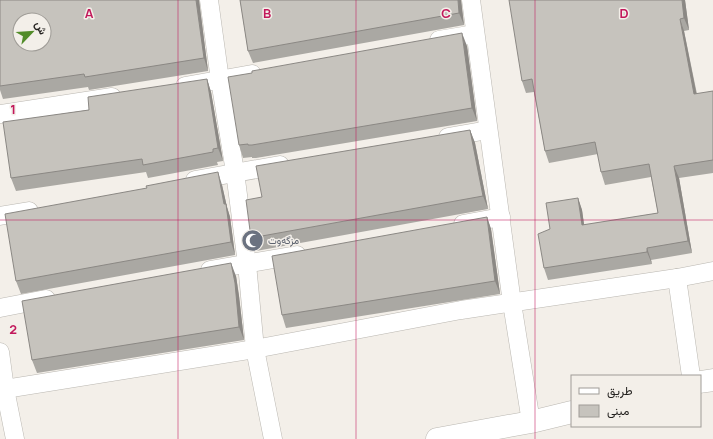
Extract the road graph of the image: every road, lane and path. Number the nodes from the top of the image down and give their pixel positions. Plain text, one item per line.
1 (209, 0) edge
2 (471, 0) edge
3 (475, 34) junction
4 (421, 44) edge
5 (266, 72) edge
6 (220, 80) junction
7 (172, 88) edge
8 (126, 95) edge
9 (0, 114) edge
10 (488, 130) junction
11 (435, 139) edge
12 (296, 162) edge
13 (234, 172) junction
14 (180, 183) edge
15 (47, 208) edge
16 (0, 216) edge
17 (501, 217) junction
18 (447, 227) edge
19 (316, 251) edge
20 (247, 264) junction
21 (713, 272) edge
22 (193, 273) edge
23 (677, 278) junction
24 (62, 297) edge
25 (512, 303) junction
26 (0, 308) edge
27 (255, 349) junction
28 (0, 352) edge
29 (691, 375) edge
30 (713, 380) edge
31 (701, 382) edge
32 (5, 389) junction
33 (571, 412) edge
34 (531, 422) junction
35 (16, 439) edge
36 (273, 439) edge
37 (437, 439) edge

1 - 6 street
2 - 3 street
3 - 4 street
3 - 10 street
5 - 6 street
6 - 7 street
6 - 13 street
8 - 9 street
10 - 11 street
10 - 17 street
12 - 13 street
13 - 14 street
13 - 20 street
15 - 16 street
17 - 18 street
17 - 25 street
19 - 20 street
20 - 22 street
20 - 27 street
21 - 23 street
23 - 25 street
23 - 29 street
24 - 26 street
25 - 27 street
25 - 34 street
27 - 32 street
27 - 36 street
28 - 32 street
30 - 31 street
32 - 35 street
33 - 34 street
34 - 37 street

